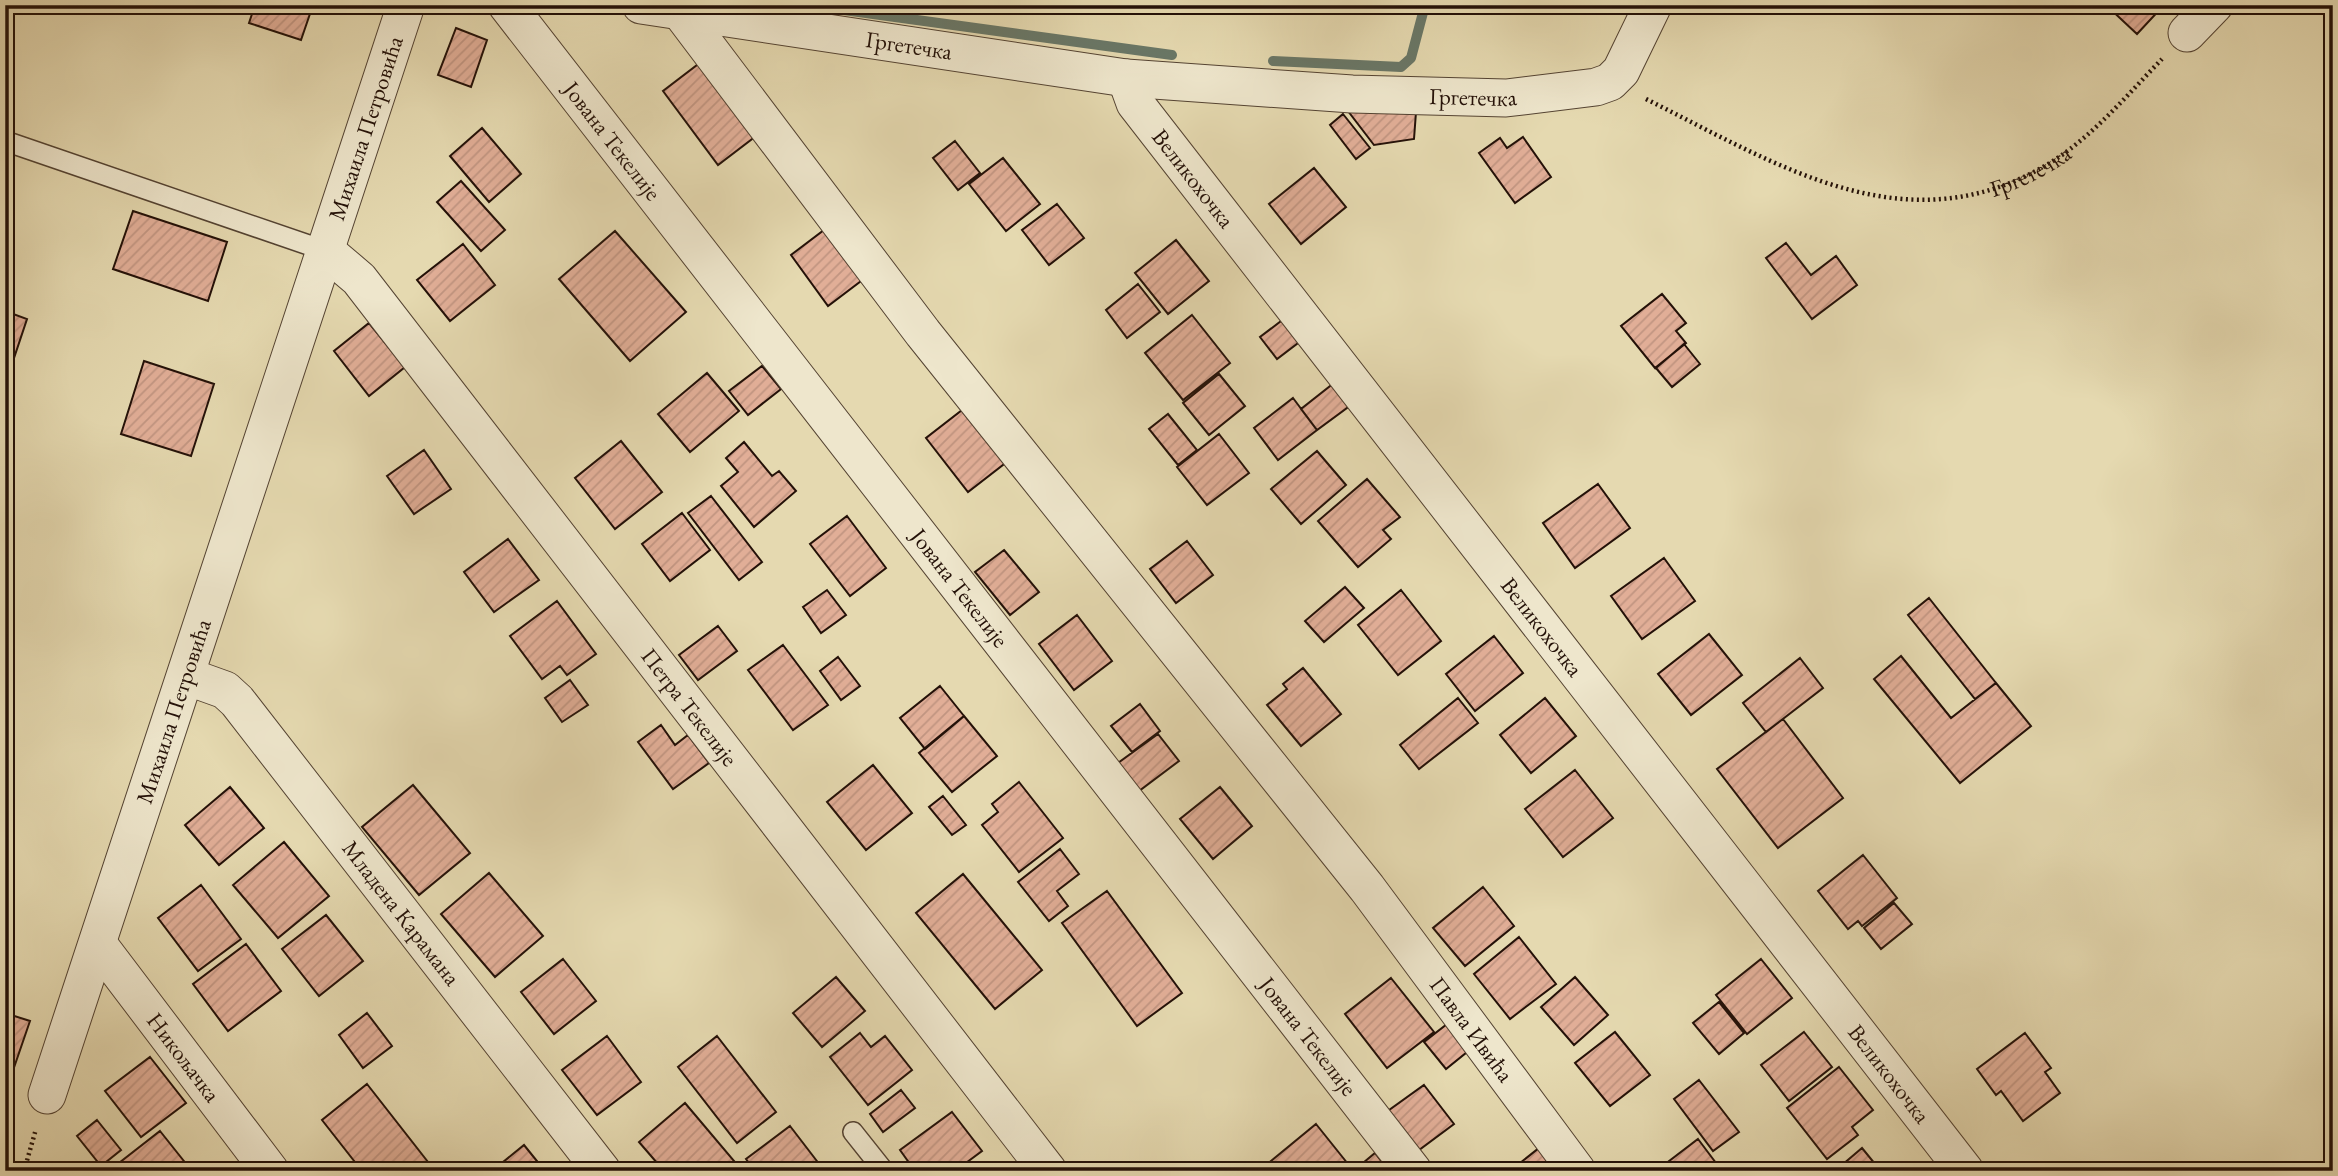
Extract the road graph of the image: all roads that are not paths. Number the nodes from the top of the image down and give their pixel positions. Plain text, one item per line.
1 (406, 5) edge
2 (507, 5) edge
3 (641, 5) edge
4 (1653, 5) edge
5 (2214, 5) edge
6 (680, 11) junction
7 (2187, 33) road end
8 (1126, 78) junction
9 (5, 141) edge
10 (326, 251) junction
11 (186, 676) junction
12 (97, 944) junction
13 (47, 1095) road end
14 (853, 1132) dead end
15 (270, 1171) edge
16 (602, 1171) edge
17 (884, 1171) edge
18 (1048, 1171) edge
19 (1413, 1171) edge
20 (1577, 1171) edge
21 (1965, 1171) edge

1 - 10 street, Михаила Петровића
2 - 19 street, Јована Текелије
3 - 6 street, Гргетечка
4 - 8 street, Гргетечка
5 - 7 street
6 - 8 street, Гргетечка
6 - 20 street, Павла Ивића
8 - 21 street, Великохочка
9 - 10 lane, Михаила Петровића
10 - 11 street, Михаила Петровића
10 - 18 street, Петра Текелије
11 - 12 street, Михаила Петровића
11 - 16 street, Младена Карамана
12 - 13 street, Михаила Петровића
12 - 15 street, Никољачка
14 - 17 lane

